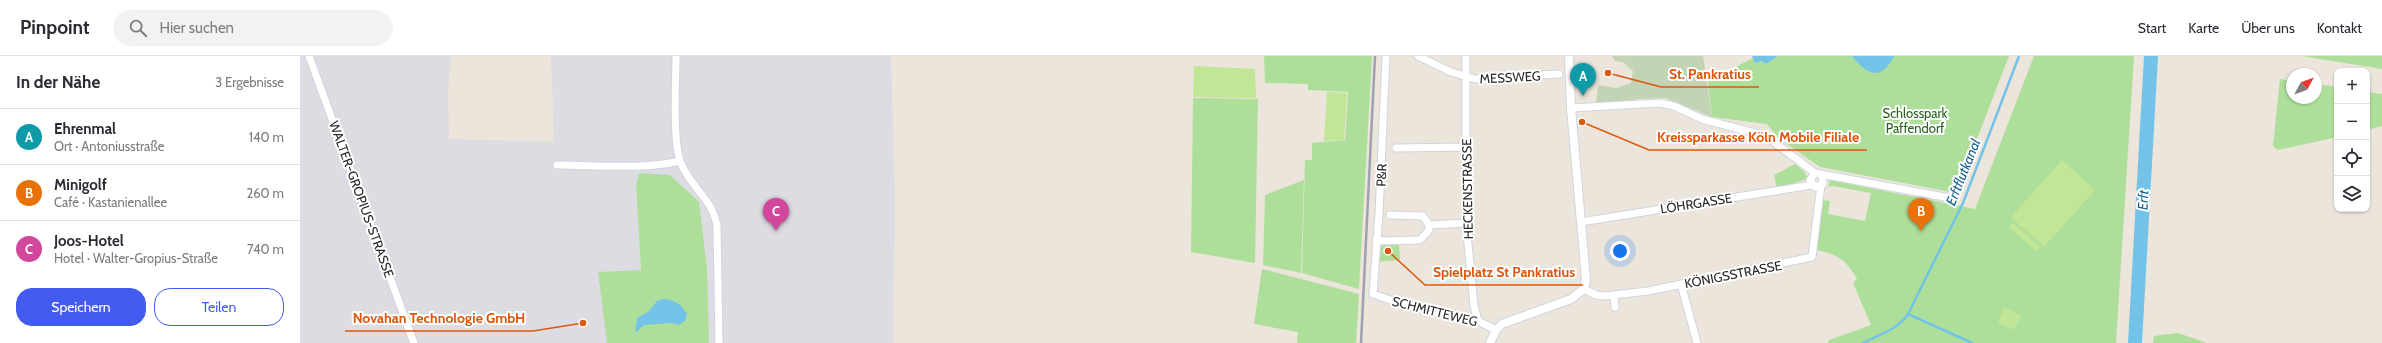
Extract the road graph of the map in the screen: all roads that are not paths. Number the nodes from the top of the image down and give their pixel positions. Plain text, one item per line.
1 (309, 56) edge
2 (676, 56) edge
3 (1386, 56) edge
4 (1418, 56) edge
5 (1466, 56) edge
6 (1568, 56) edge
7 (1559, 74) dead end
8 (1465, 78) junction
9 (1571, 108) junction
10 (1466, 147) junction
11 (1396, 148) dead end
12 (680, 161) junction
13 (558, 165) dead end
14 (1818, 174) junction
15 (1812, 185) junction
16 (1821, 185) junction
17 (1955, 198) dead end
18 (1390, 215) dead end
19 (1581, 222) junction
20 (1466, 223) junction
21 (1429, 225) junction
22 (1376, 241) junction
23 (1681, 284) junction
24 (1584, 288) junction
25 (1373, 294) joint
26 (1614, 295) junction
27 (1615, 307) dead end
28 (1478, 321) junction
29 (1496, 330) junction
30 (414, 343) edge
31 (719, 343) edge
32 (1490, 343) edge
33 (1697, 343) edge

1 - 30 street, WALTER-GROPIUS-STRASSE
2 - 12 street
3 - 22 street, P&R
4 - 8 street, MESSWEG
5 - 8 street, HECKENSTRASSE
6 - 9 street
7 - 8 street, MESSWEG
8 - 10 street, HECKENSTRASSE
9 - 14 street
9 - 19 street
10 - 11 street
10 - 20 street, HECKENSTRASSE
12 - 13 street
12 - 31 street
14 - 15 street
14 - 16 street
14 - 17 street
15 - 16 street
15 - 19 street, LÖHRGASSE
16 - 23 street, KÖNIGSSTRASSE
18 - 21 street
19 - 24 street
20 - 21 street
20 - 28 street, HECKENSTRASSE
21 - 22 street
22 - 25 street, P&R
23 - 26 street, KÖNIGSSTRASSE
23 - 33 street
24 - 26 street, KÖNIGSSTRASSE
24 - 29 street
25 - 28 street, SCHMITTEWEG
26 - 27 street
28 - 29 street, SCHMITTEWEG
29 - 32 street

